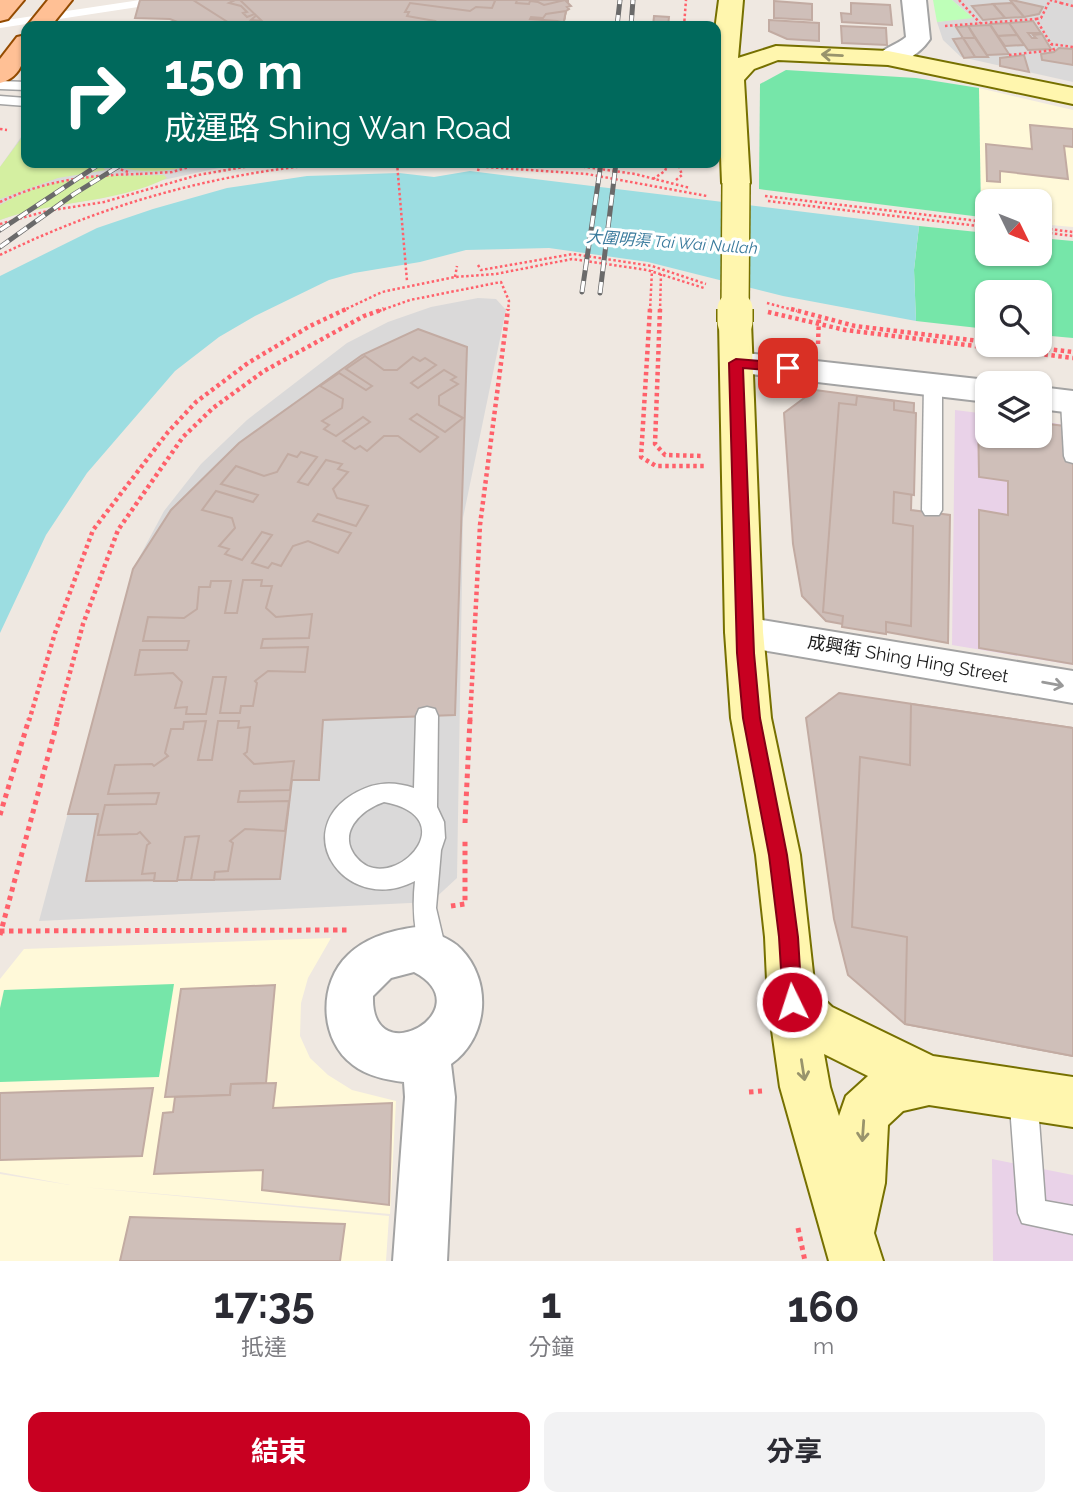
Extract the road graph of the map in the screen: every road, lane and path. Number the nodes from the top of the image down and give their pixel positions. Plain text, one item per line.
1 (12, 0) edge
2 (60, 0) edge
3 (686, 0) edge
4 (906, 0) edge
5 (914, 0) edge
6 (959, 0) edge
7 (1062, 2) edge
8 (1073, 6) edge
9 (730, 11) edge
10 (0, 15) edge
11 (1036, 19) junction
12 (43, 21) edge
13 (684, 21) edge
14 (980, 23) junction
15 (926, 33) junction
16 (1073, 47) edge
17 (21, 48) edge
18 (776, 52) junction
19 (888, 58) junction
20 (955, 70) junction
21 (0, 75) edge
22 (731, 79) junction
23 (0, 85) edge
24 (21, 86) edge
25 (1073, 96) edge
26 (0, 100) edge
27 (21, 102) edge
28 (0, 129) edge
29 (7, 130) dead end
30 (119, 168) edge
31 (187, 168) edge
32 (239, 168) edge
33 (283, 168) edge
34 (397, 168) edge
35 (479, 168) edge
36 (518, 168) edge
37 (588, 168) edge
38 (666, 168) edge
39 (680, 168) edge
40 (180, 170) junction
41 (478, 171) dead end
42 (140, 174) junction
43 (184, 178) junction
44 (653, 179) junction
45 (677, 180) dead end
46 (187, 185) junction
47 (690, 188) dead end
48 (742, 194) junction
49 (0, 202) edge
50 (975, 223) edge
51 (0, 224) edge
52 (1052, 231) edge
53 (1073, 234) edge
54 (0, 255) edge
55 (478, 265) dead end
56 (457, 266) dead end
57 (504, 266) dead end
58 (652, 268) junction
59 (455, 278) junction
60 (407, 281) dead end
61 (819, 317) dead end
62 (845, 330) dead end
63 (817, 347) dead end
64 (1052, 350) edge
65 (1073, 352) edge
66 (1073, 358) edge
67 (736, 363) junction
68 (933, 383) junction
69 (975, 389) edge
70 (1061, 401) edge
71 (705, 456) dead end
72 (1073, 456) edge
73 (705, 466) dead end
74 (932, 510) dead end
75 (744, 632) junction
76 (1073, 687) edge
77 (427, 716) dead end
78 (425, 807) junction
79 (0, 816) edge
80 (430, 852) junction
81 (360, 929) dead end
82 (1, 933) edge
83 (436, 934) junction
84 (792, 1002) junction
85 (425, 1054) junction
86 (929, 1080) junction
87 (1023, 1093) junction
88 (1073, 1102) edge
89 (1073, 1220) edge
90 (852, 1249) edge
91 (420, 1261) edge

1 - 10 main road
2 - 12 main road
3 - 13 path
4 - 5 street
5 - 15 street
6 - 14 path
7 - 8 path
7 - 11 path
9 - 18 street
9 - 22 street
11 - 14 path
11 - 16 path
14 - 15 path
15 - 19 street
15 - 20 street
17 - 21 main road
19 -> 18 street
18 - 22 street
19 - 20 street
20 - 25 street
22 - 48 street
23 - 24 lane
26 - 27 lane
28 - 29 path
30 - 42 path
31 - 40 path
32 - 43 path
33 - 46 path
34 - 60 path
35 - 41 path
36 - 48 path
37 - 44 path
38 - 44 path
39 - 45 path
40 - 42 path
40 - 43 path
42 - 49 path
43 - 46 path
43 - 51 path
44 - 47 path
46 - 54 path
48 - 50 path
48 - 67 street, bridge
52 - 53 path
55 - 57 path
56 - 59 path
58 - 59 path
58 - 71 path
58 - 73 path
59 - 79 path
61 - 63 path
62 - 66 path
64 - 65 path
67 - 68 street
67 - 75 street
68 - 69 street
68 - 74 lane
70 - 72 lane
75 -> 76 street, 成興街 Shing Hing Street
75 - 84 street
77 - 78 lane
78 - 80 lane
78 - 80 lane
80 - 83 lane
81 - 82 path
82 - 83 path
83 - 85 street
83 - 85 street
84 - 86 street
84 -> 90 street
85 - 91 street
86 - 87 street
86 -> 90 street
87 - 88 street
87 - 89 lane

